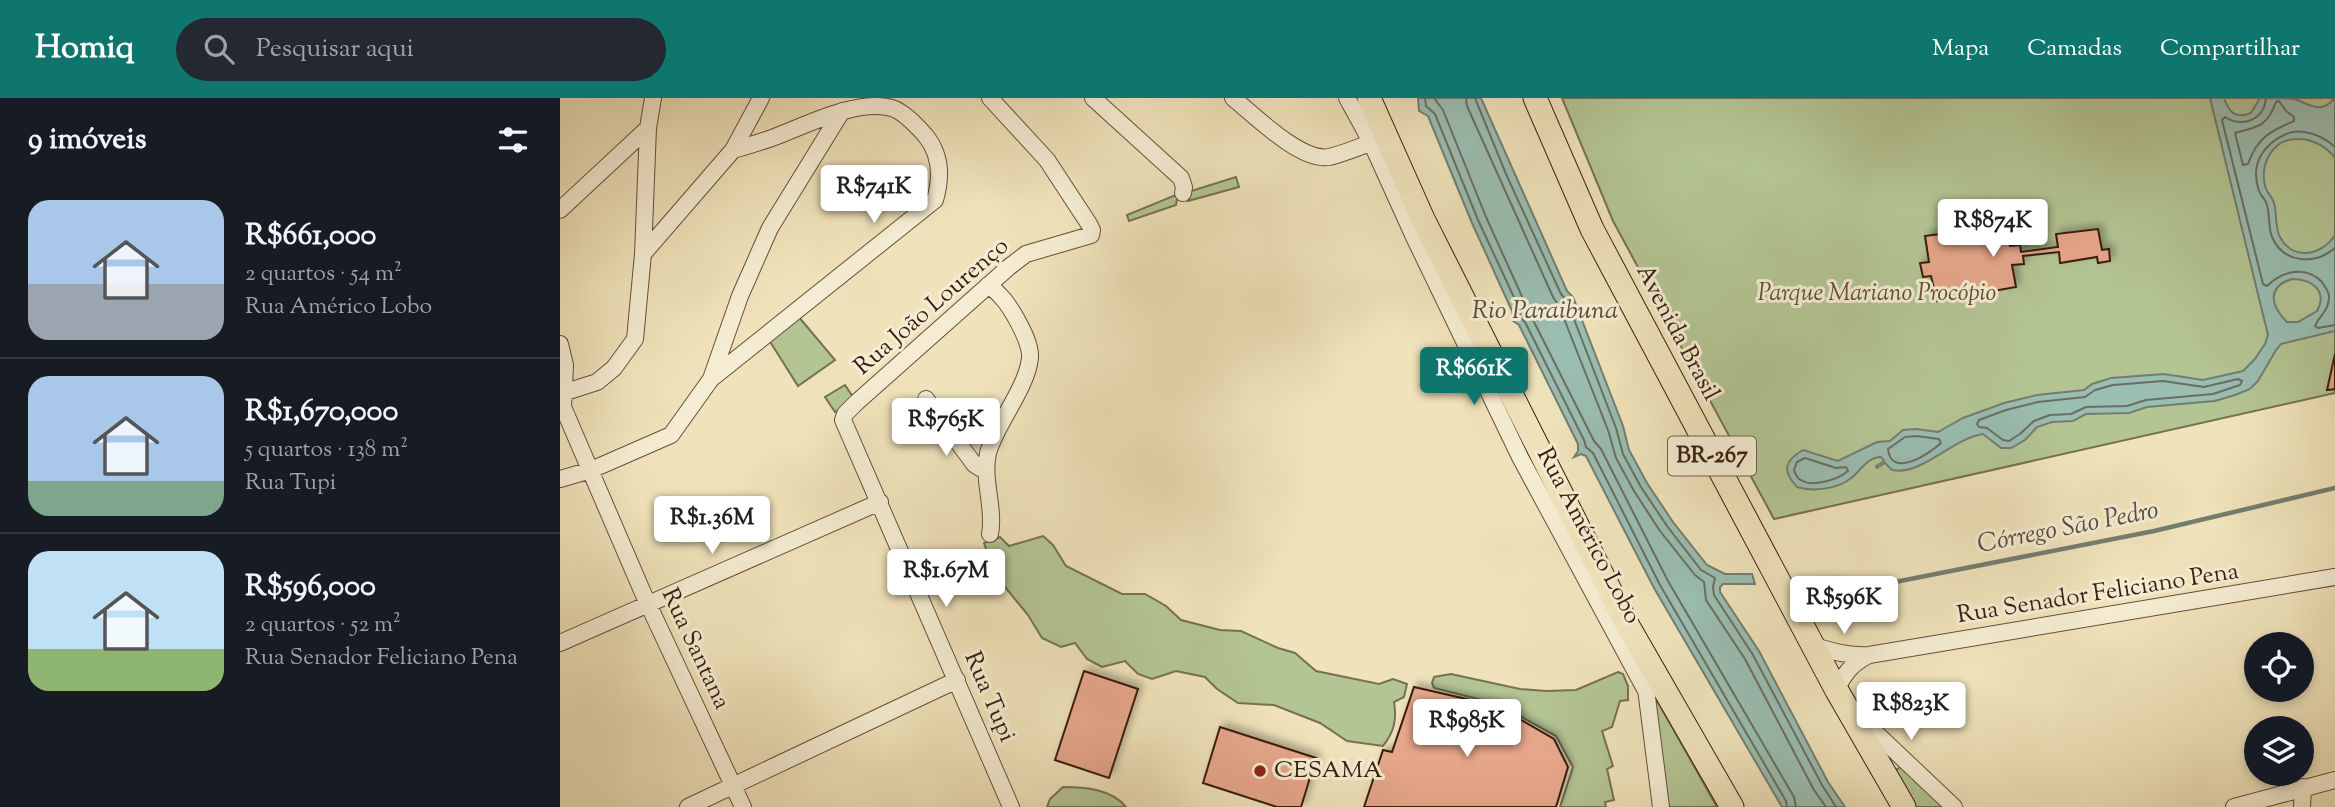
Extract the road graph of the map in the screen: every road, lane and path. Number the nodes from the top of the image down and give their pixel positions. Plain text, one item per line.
1 (653, 98) edge
2 (761, 98) edge
3 (990, 98) edge
4 (1093, 98) edge
5 (1234, 98) edge
6 (1347, 98) edge
7 (1369, 98) edge
8 (1535, 98) edge
9 (842, 111) junction
10 (648, 128) junction
11 (1378, 140) junction
12 (733, 150) junction
13 (1183, 193) dead end
14 (560, 211) edge
15 (643, 254) junction
16 (988, 285) junction
17 (560, 344) edge
18 (712, 379) junction
19 (562, 393) edge
20 (926, 400) dead end
21 (845, 414) joint
22 (986, 466) junction
23 (591, 470) junction
24 (560, 480) edge
25 (880, 502) junction
26 (989, 534) dead end
27 (2335, 577) edge
28 (649, 604) junction
29 (560, 643) edge
30 (1815, 646) junction
31 (1643, 654) junction
32 (1869, 655) junction
33 (957, 680) junction
34 (1646, 691) junction
35 (1840, 696) junction
36 (2335, 780) edge
37 (733, 785) junction
38 (2303, 787) junction
39 (688, 807) edge
40 (743, 807) edge
41 (1011, 807) edge
42 (1661, 807) edge
43 (1732, 807) edge
44 (1904, 807) edge
45 (1954, 807) edge
46 (2234, 807) edge
47 (2302, 807) edge

1 - 10 street
2 - 12 street
3 - 16 street, Rua João Lourenço
4 - 13 street
5 - 11 street
6 - 11 street, Rua Américo Lobo
7 - 11 highway
8 - 30 highway, Avenida Brasil / BR-267
9 - 12 street
9 - 18 street
9 - 18 street
10 - 14 street
10 - 15 street
11 - 31 highway
11 - 34 street, Rua Américo Lobo
12 - 15 street
15 - 19 street
16 - 21 street, Rua João Lourenço
16 - 22 street
17 - 19 street, Rua Santana
18 - 23 street
19 - 23 street, Rua Santana
20 - 22 street
21 - 25 street, Rua Tupi
22 - 26 street
23 - 24 street
23 - 28 street, Rua Santana
25 - 28 street
25 - 33 street, Rua Tupi
27 - 32 street, Rua Senador Feliciano Pena
28 - 29 street
28 - 37 street, Rua Santana
30 - 32 street, Rua Senador Feliciano Pena
30 - 35 highway, Avenida Brasil / BR-267
31 - 34 street, Rua Américo Lobo
31 - 43 highway
32 - 35 street
33 - 37 street
33 - 41 street, Rua Tupi
34 - 42 street, Rua Américo Lobo
35 - 44 highway, Avenida Brasil / BR-267
35 - 45 street
36 - 38 street
37 - 39 street
37 - 40 street, Rua Santana
38 - 46 street
38 - 47 street

